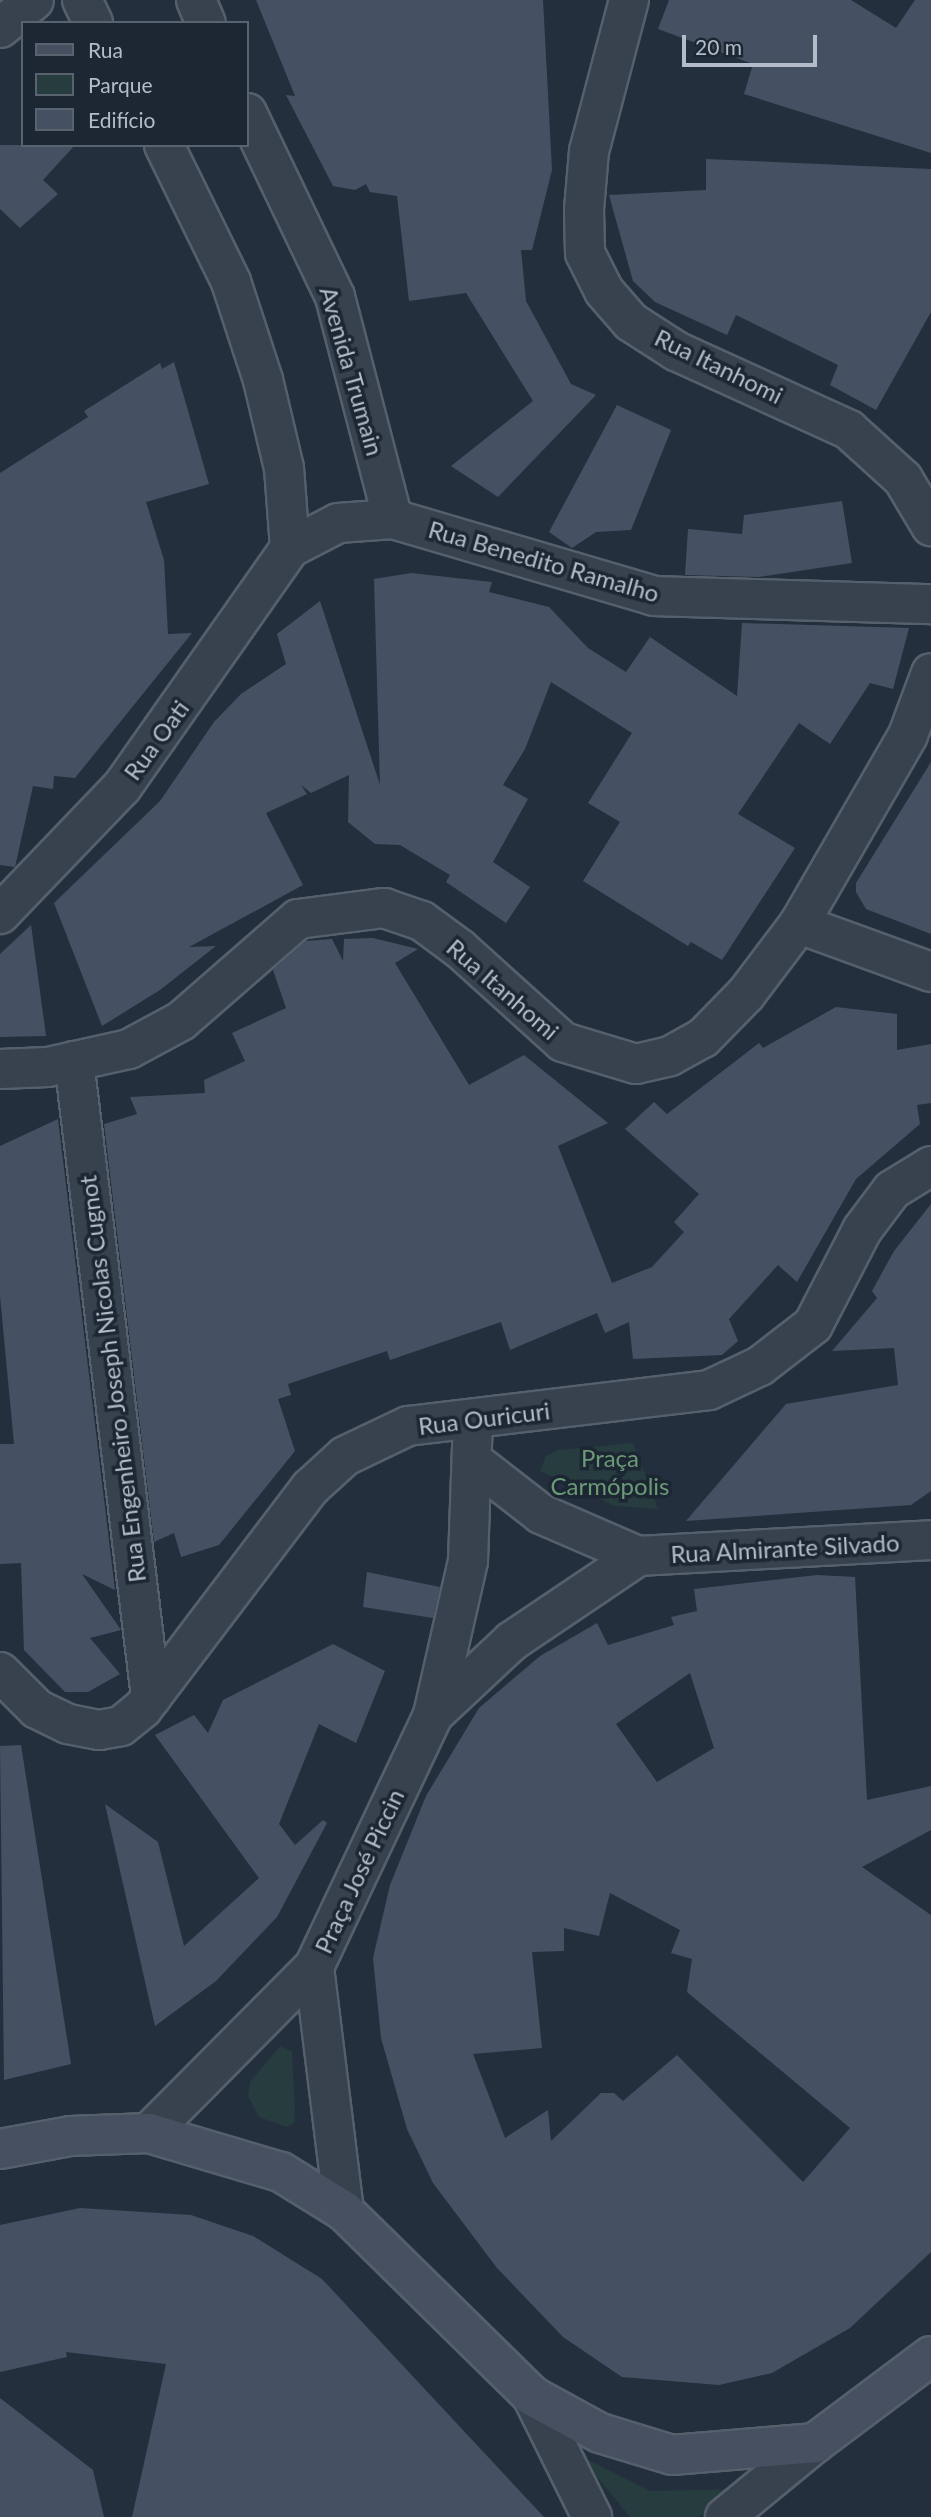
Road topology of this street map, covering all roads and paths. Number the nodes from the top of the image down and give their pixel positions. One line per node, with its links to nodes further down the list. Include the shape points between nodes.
1 (34, 0): 7 (street)
2 (82, 0): 5 (street)
3 (196, 0): 6 (street)
4 (629, 0): 11 (street, Rua Itanhomi, via 589,151 586,186 585,253 604,292 631,321 677,351 849,430 903,479)
5 (92, 21)
6 (205, 21)
7 (0, 28)
8 (248, 115): 10 (street, Avenida Trumain, via 335,297)
9 (165, 147): 12 (street, via 231,282 263,380 284,468)
10 (393, 519): 12 (street, Rua Benedito Ramalho, via 338,523); 13 (street, Rua Benedito Ramalho, via 654,596)
11 (931, 526)
12 (290, 548): 15 (street, Rua Oati, via 122,787)
13 (931, 604)
14 (931, 673): 16 (street, Rua Itanhomi, via 908,735)
15 (0, 915)
16 (799, 924): 17 (street); 18 (street, Rua Itanhomi, via 746,994 703,1038 670,1056 636,1064 563,1042 460,949 422,921 384,908 298,919 181,1021 129,1049)
17 (931, 971)
18 (74, 1061): 19 (street, Rua Itanhomi); 26 (street, Rua Engenheiro Joseph Nicolas Cugnot)
19 (0, 1069)
20 (931, 1166): 21 (street, Rua Ouricuri, via 892,1190 862,1230 813,1325 760,1366 709,1390)
21 (473, 1420): 22 (street); 26 (street, Rua Ouricuri, via 408,1426 345,1456 310,1488)
22 (473, 1461): 24 (street, Rua Almirante Silvado, via 541,1514); 27 (street, via 468,1561)
23 (931, 1540): 24 (street, Rua Almirante Silvado)
24 (638, 1556): 27 (street, Rua Almirante Silvado, via 512,1641)
25 (0, 1672): 26 (street, Rua Ouricuri, via 37,1709 99,1730 121,1726)
26 (150, 1697)
27 (433, 1715): 28 (street, Praça José Piccin)
28 (314, 1967): 29 (street, Praça José Piccin); 31 (street)
29 (149, 2133): 30 (main road, via 70,2136); 31 (main road, via 281,2172)
30 (0, 2149)
31 (344, 2211): 33 (main road)
32 (931, 2356): 34 (main road)
33 (532, 2396): 34 (main road, via 600,2433 672,2455); 35 (street)
34 (815, 2443): 36 (street)
35 (592, 2517)
36 (725, 2517)

